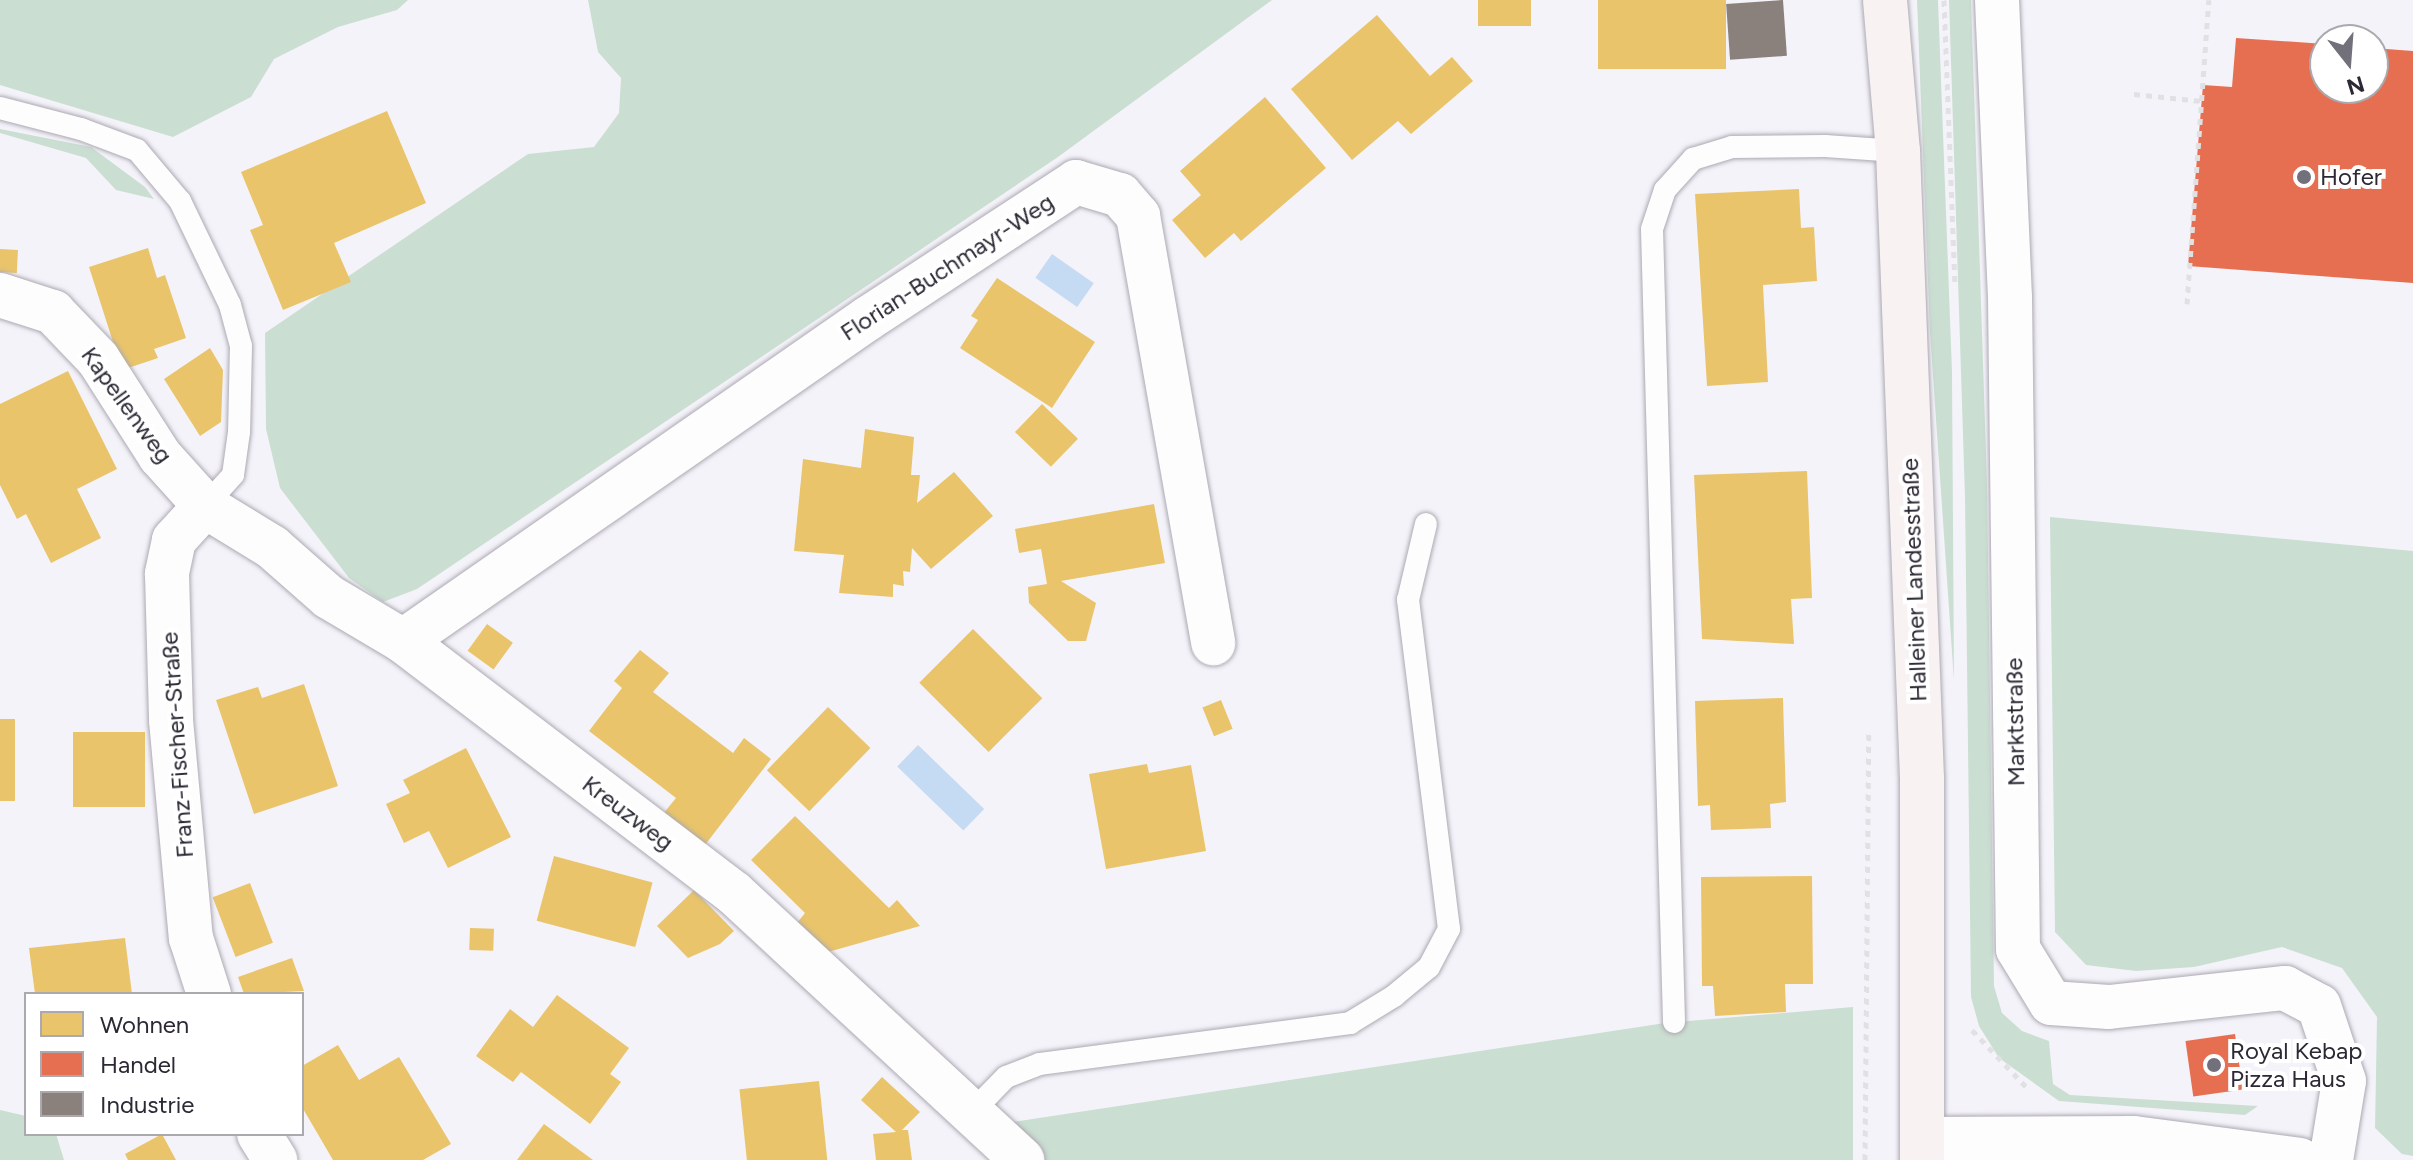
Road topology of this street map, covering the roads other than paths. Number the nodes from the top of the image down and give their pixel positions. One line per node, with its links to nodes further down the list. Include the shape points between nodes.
1 (1885, 0): 4 (main road, Halleiner Landesstraße)
2 (1997, 0): 18 (street, Marktstraße, via 2010,297 2018,949 2051,1003 2109,1007 2285,988 2319,1006 2344,1081)
3 (0, 108): 6 (lane, via 137,150 180,201 230,305 241,346 233,475)
4 (1898, 151): 11 (lane, via 1732,147 1693,159 1665,190 1652,229); 14 (main road, Halleiner Landesstraße, via 1922,779)
5 (0, 295): 6 (street, Kapellenweg, via 53,312 98,359 160,456)
6 (205, 506): 8 (street, Kreuzweg, via 272,547 329,597); 10 (street, Franz-Fischer-Straße, via 174,540 167,574 171,720 191,938)
7 (1426, 524): 12 (lane, via 1408,600 1449,929 1429,967 1350,1023 1040,1064 1006,1077)
8 (403, 641): 9 (street, Florian-Buchmayr-Weg, via 867,319 1076,182 1120,195 1138,216); 12 (street, Kreuzweg, via 734,893)
9 (1213, 643)
10 (208, 992)
11 (1674, 1022)
12 (971, 1113): 16 (street, Kreuzweg)
13 (260, 1136): 15 (street)
14 (1923, 1149): 17 (street, via 2134,1138)
15 (275, 1160)
16 (1022, 1160)
17 (2300, 1160)
18 (2331, 1160)

